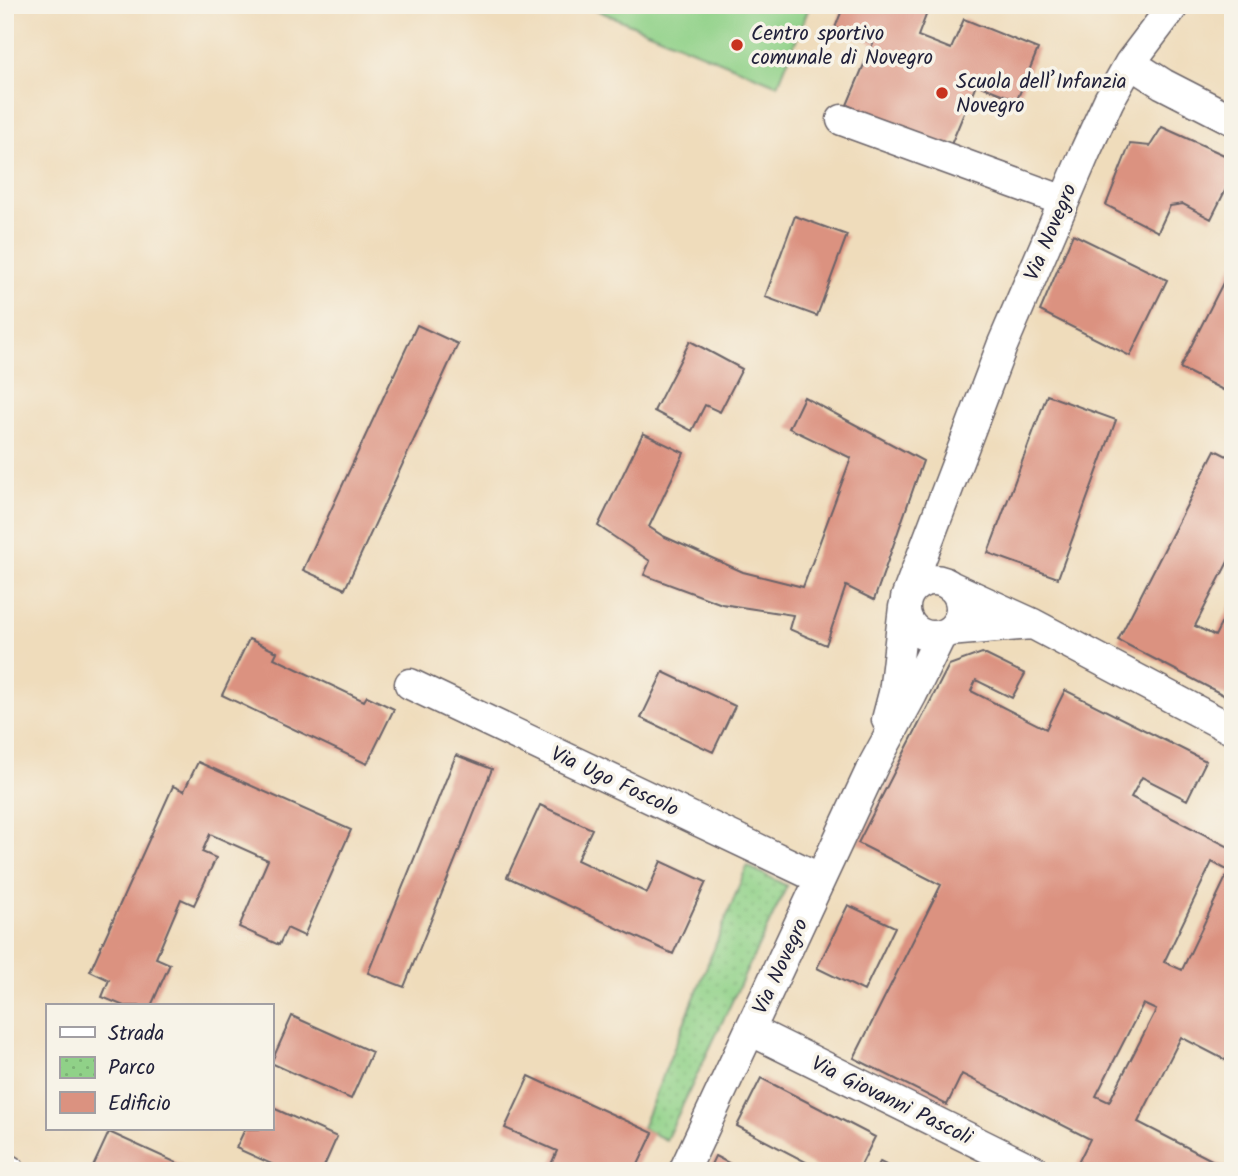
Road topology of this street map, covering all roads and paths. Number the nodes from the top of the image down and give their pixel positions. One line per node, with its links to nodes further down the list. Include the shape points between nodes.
1 (1174, 5): 2 (street, Via Novegro)
2 (1130, 63): 4 (street); 5 (street, Via Novegro)
3 (842, 120): 5 (street)
4 (1233, 120)
5 (1064, 201): 6 (street, Via Novegro)
6 (954, 474): 7 (street, Via Novegro, via 939,545); 8 (street, Via Novegro)
7 (946, 583): 8 (street, via 922,582 912,588); 9 (street); 10 (street, via 959,596 961,610 958,621)
8 (905, 603): 10 (street, via 907,621 917,632 928,636); 13 (street, Via Novegro, via 894,693)
9 (1033, 624): 10 (street); 12 (street)
10 (945, 633): 13 (street, Via Novegro)
11 (410, 684): 14 (street, Via Ugo Foscolo)
12 (1233, 730)
13 (875, 760): 14 (street, Via Novegro)
14 (819, 878): 15 (street, Via Novegro)
15 (750, 1030): 18 (street, Via Novegro); 19 (street, Via Giovanni Pascoli)
16 (5, 1168): 17 (street)
17 (10, 1171)
18 (684, 1171)
19 (1035, 1171)

